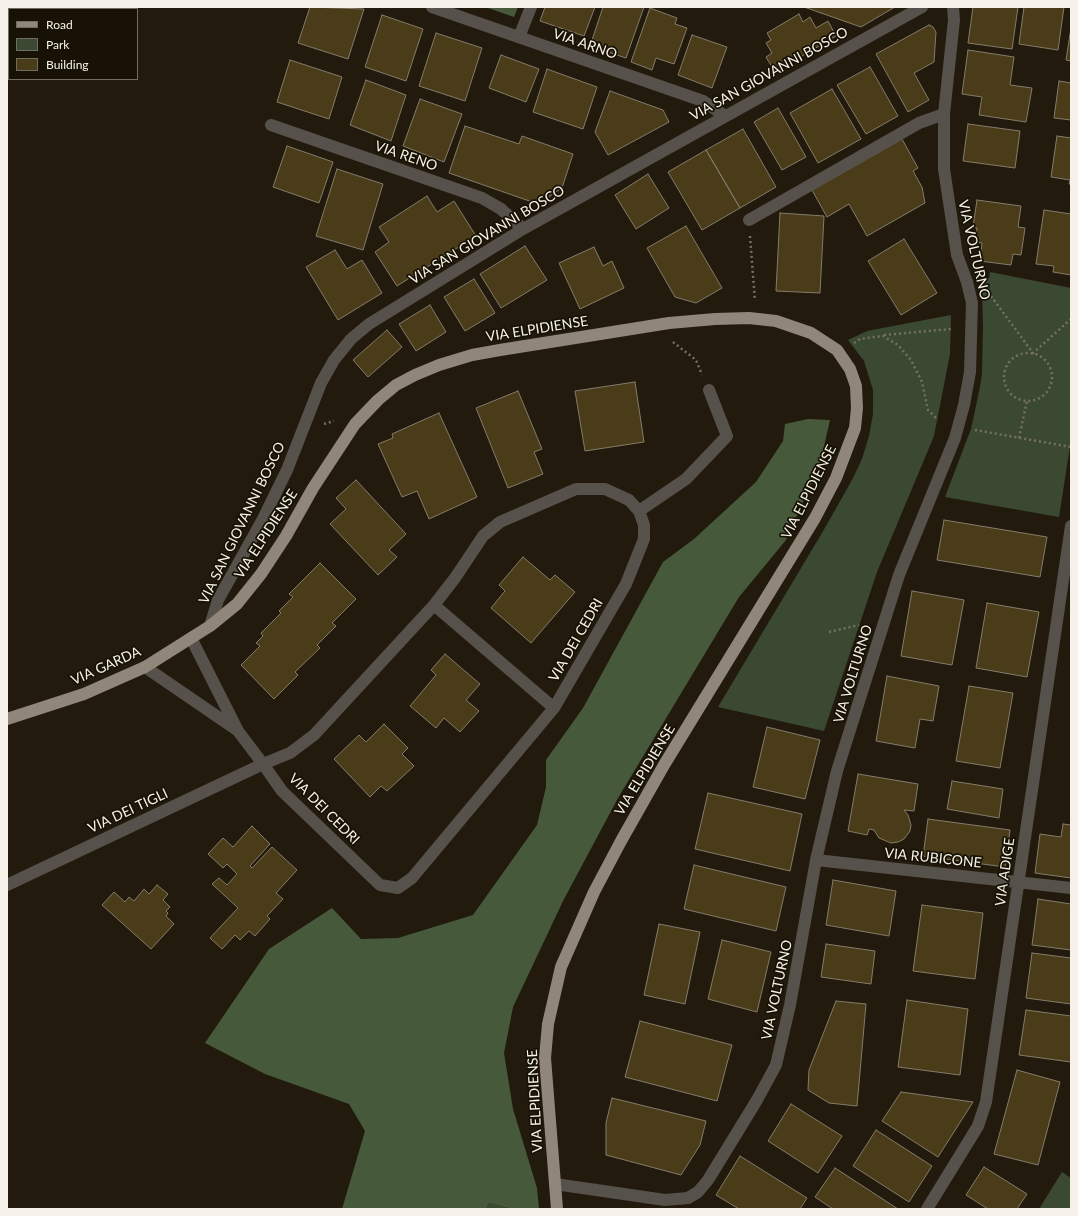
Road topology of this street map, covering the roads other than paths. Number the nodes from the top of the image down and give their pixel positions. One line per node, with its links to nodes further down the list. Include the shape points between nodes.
1 (432, 7): 5 (street, VIA ARNO)
2 (530, 7): 5 (street)
3 (922, 7): 7 (street, VIA SAN GIOVANNI BOSCO)
4 (953, 7): 6 (street, VIA VOLTURNO, via 954,20)
5 (519, 37): 7 (street, VIA ARNO, via 703,101)
6 (944, 114): 9 (street, via 918,123); 22 (street, VIA VOLTURNO, via 944,169 948,202 957,255 968,282 972,303 970,372 955,438 899,575 837,772)
7 (725, 116): 10 (street, VIA SAN GIOVANNI BOSCO)
8 (271, 125): 10 (street, VIA RENO, via 482,198 501,209)
9 (749, 220)
10 (523, 229): 15 (street, VIA SAN GIOVANNI BOSCO, via 369,324 351,339 334,360 321,382 287,470 218,600)
11 (709, 390): 12 (street, via 727,436 686,479)
12 (639, 511): 14 (street, VIA DEI CEDRI, via 629,500 605,489 576,489 500,522 483,536); 18 (street, VIA DEI CEDRI, via 644,525 644,539 626,584)
13 (1071, 526): 23 (street, VIA ADIGE)
14 (434, 605): 18 (street); 21 (street, VIA DEI CEDRI, via 314,735 290,753)
15 (210, 626): 16 (main road, VIA GARDA); 26 (main road, VIA ELPIDIENSE, via 237,604 261,574 342,440 355,424 396,385 415,375 465,357 500,350 669,323 715,319 749,318 796,326 827,342 845,359 856,386 857,408 855,428 836,478 815,518 620,841 561,967 548,1024 545,1058)
16 (191, 638): 17 (main road, VIA GARDA); 20 (street)
17 (145, 667): 19 (main road, VIA GARDA, via 84,694); 20 (street)
18 (554, 708): 21 (street, VIA DEI CEDRI, via 412,878 398,888 380,885 282,791)
19 (7, 719)
20 (238, 731): 21 (street)
21 (263, 764): 24 (street, VIA DEI TIGLI)
22 (816, 860): 23 (street, VIA RUBICONE); 26 (street, VIA VOLTURNO, via 790,1005 776,1065 757,1100 698,1192 688,1198 665,1200)
23 (1019, 882): 25 (street, VIA RUBICONE); 28 (street, VIA ADIGE, via 986,1102 978,1126)
24 (7, 885)
25 (1071, 888)
26 (555, 1184): 27 (main road, VIA ELPIDIENSE)
27 (557, 1209)
28 (927, 1209)

